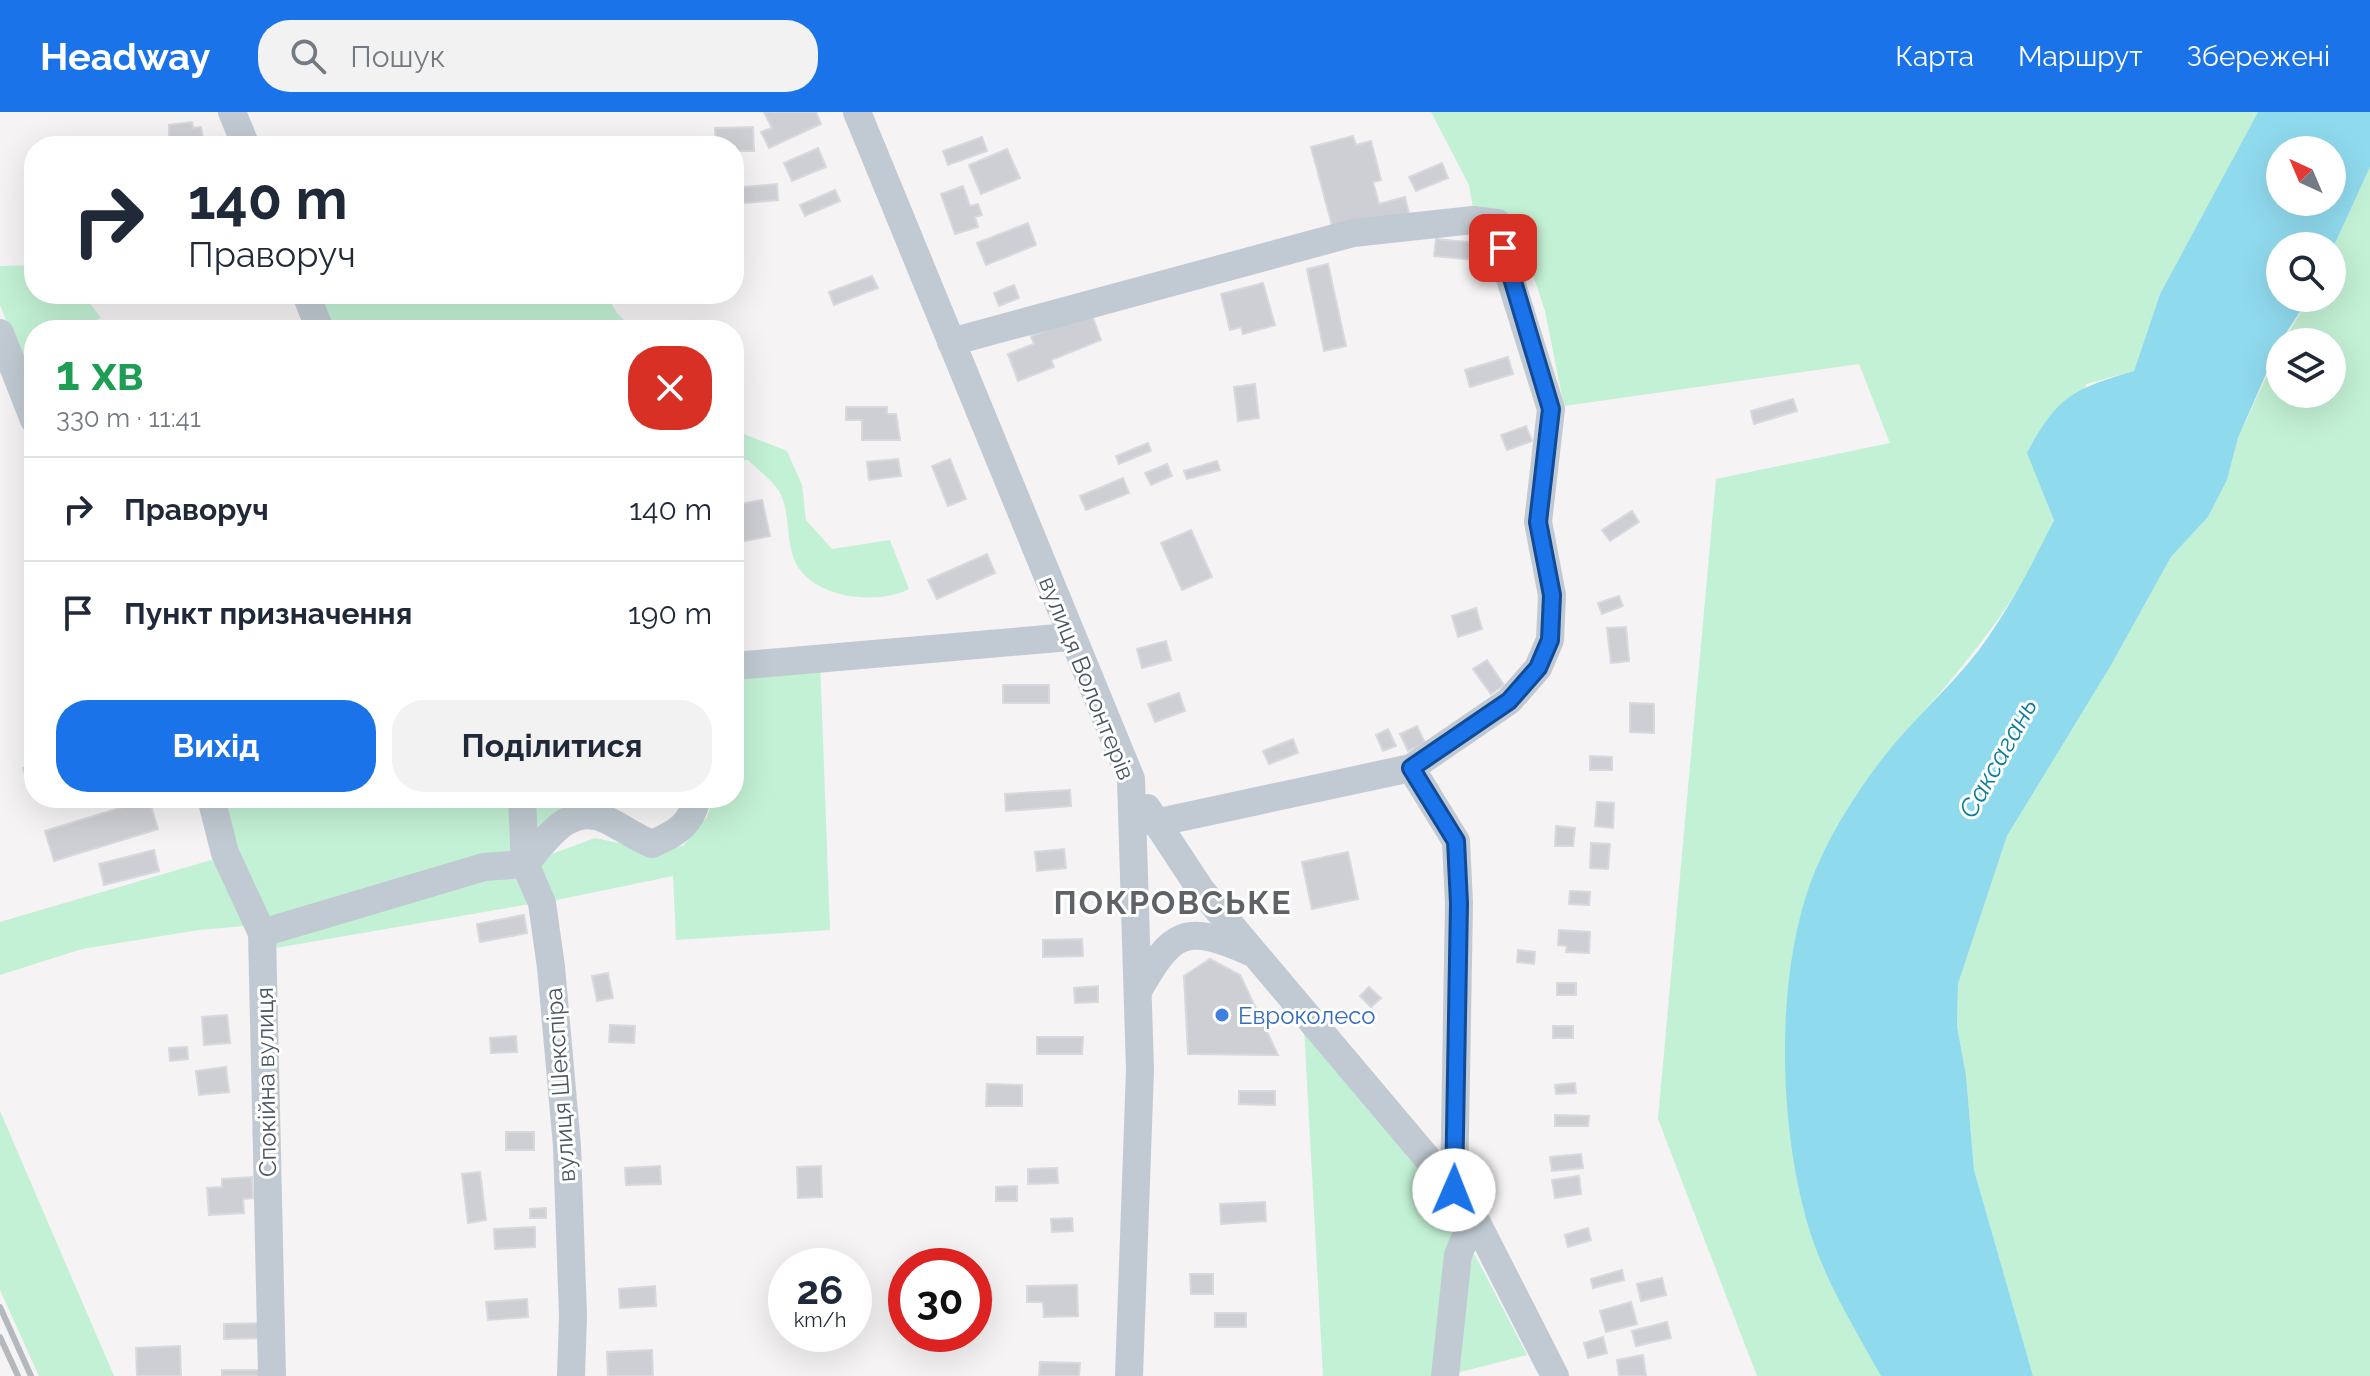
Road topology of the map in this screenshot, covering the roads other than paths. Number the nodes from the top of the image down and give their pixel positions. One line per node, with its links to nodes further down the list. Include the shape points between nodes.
1 (232, 112): 3 (street)
2 (857, 112): 5 (street, вулиця Волонтерів)
3 (242, 136)
4 (0, 333): 6 (street)
5 (951, 342): 7 (street, вулиця Волонтерів); 9 (street, via 1353,233 1473,220 1498,223 1551,409 1538,522 1552,595 1550,640 1538,668 1509,701)
6 (24, 394)
7 (1070, 637): 8 (street); 10 (street, вулиця Волонтерів)
8 (744, 665)
9 (1411, 768): 14 (street); 19 (street, via 1456,841)
10 (1131, 779): 14 (street); 18 (street, вулиця Волонтерів)
11 (214, 808): 16 (street, Спокійна вулиця, via 225,853)
12 (522, 808): 15 (street, вулиця Шекспіра)
13 (694, 808): 15 (street, via 680,831 652,844 605,818 579,814 559,825)
14 (1155, 823): 17 (street, via 1201,890)
15 (525, 864): 16 (street, via 484,867); 22 (street, вулиця Шекспіра, via 542,903 551,967 567,1146)
16 (262, 933): 21 (street, Спокійна вулиця)
17 (1259, 956): 18 (street, via 1215,936 1184,937 1161,952); 19 (street)
18 (1138, 992): 23 (street, вулиця Волонтерів, via 1139,1126)
19 (1454, 1190): 20 (street)
20 (1474, 1217): 24 (street, via 1458,1255); 25 (street)
21 (272, 1376)
22 (571, 1376)
23 (1129, 1376)
24 (1445, 1376)
25 (1555, 1376)

